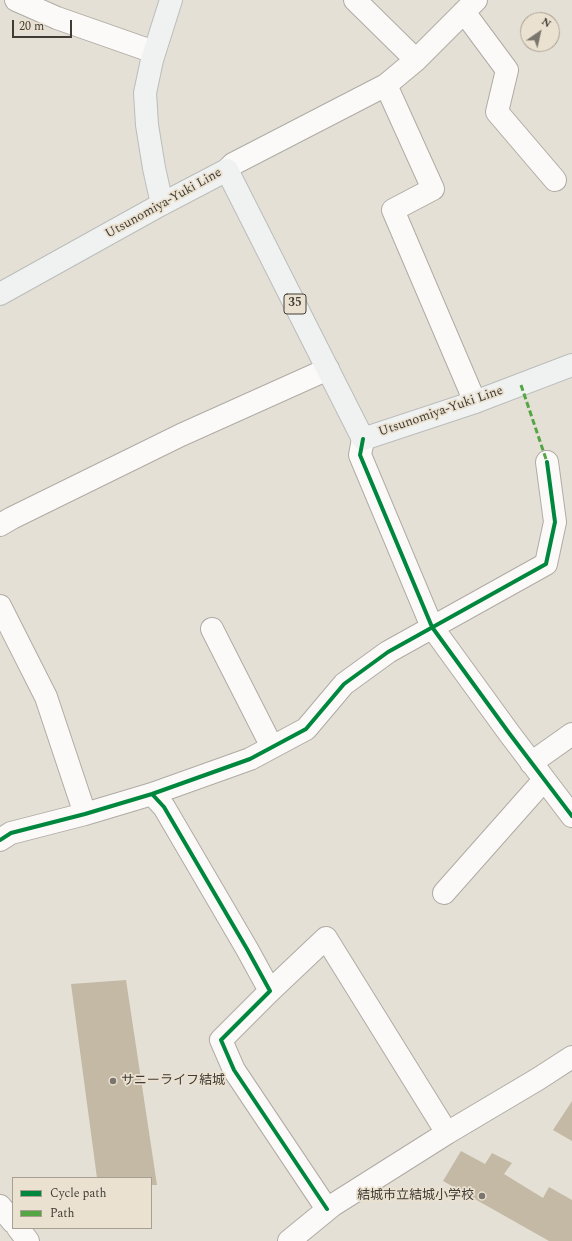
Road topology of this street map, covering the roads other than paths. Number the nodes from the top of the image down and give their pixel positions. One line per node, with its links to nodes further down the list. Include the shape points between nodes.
1 (16, 0): 5 (street, via 57,18)
2 (170, 0): 5 (main road)
3 (355, 0): 6 (street)
4 (470, 6): 6 (street); 9 (street, via 507,70 497,112)
5 (154, 52): 10 (main road, via 146,93 147,125)
6 (416, 60): 7 (street)
7 (386, 85): 8 (street, via 233,164); 14 (street, via 433,189 393,210)
8 (227, 170): 10 (main road, Utsunomiya-Yuki Line); 13 (main road, Utsunomiya-Yuki Line / 35)
9 (555, 180)
10 (162, 204): 11 (main road, Utsunomiya-Yuki Line)
11 (0, 294)
12 (572, 365): 14 (main road, Utsunomiya-Yuki Line)
13 (328, 369): 15 (main road, Utsunomiya-Yuki Line / 35); 17 (street, via 181,435)
14 (475, 402): 15 (main road, Utsunomiya-Yuki Line)
15 (363, 439): 19 (street, via 360,455)
16 (547, 462): 19 (street, via 555,522 546,564)
17 (0, 525)
18 (0, 606): 26 (street, via 46,697)
19 (432, 627): 22 (street, via 388,652 344,684 306,729); 23 (street)
20 (212, 629): 22 (street)
21 (572, 734): 23 (street)
22 (272, 747): 24 (street, via 250,759)
23 (538, 771): 25 (street); 28 (street)
24 (152, 794): 26 (street); 29 (street, via 164,807)
25 (570, 810)
26 (85, 814): 27 (street, via 11,833)
27 (0, 840)
28 (444, 893)
29 (270, 991): 31 (street, via 326,938); 33 (street, via 221,1040 234,1070)
30 (572, 1057): 31 (street)
31 (447, 1133): 33 (street)
32 (0, 1206): 34 (street)
33 (327, 1209): 37 (street)
34 (12, 1221)
35 (19, 1229): 36 (street)
36 (28, 1241)
37 (289, 1241)

